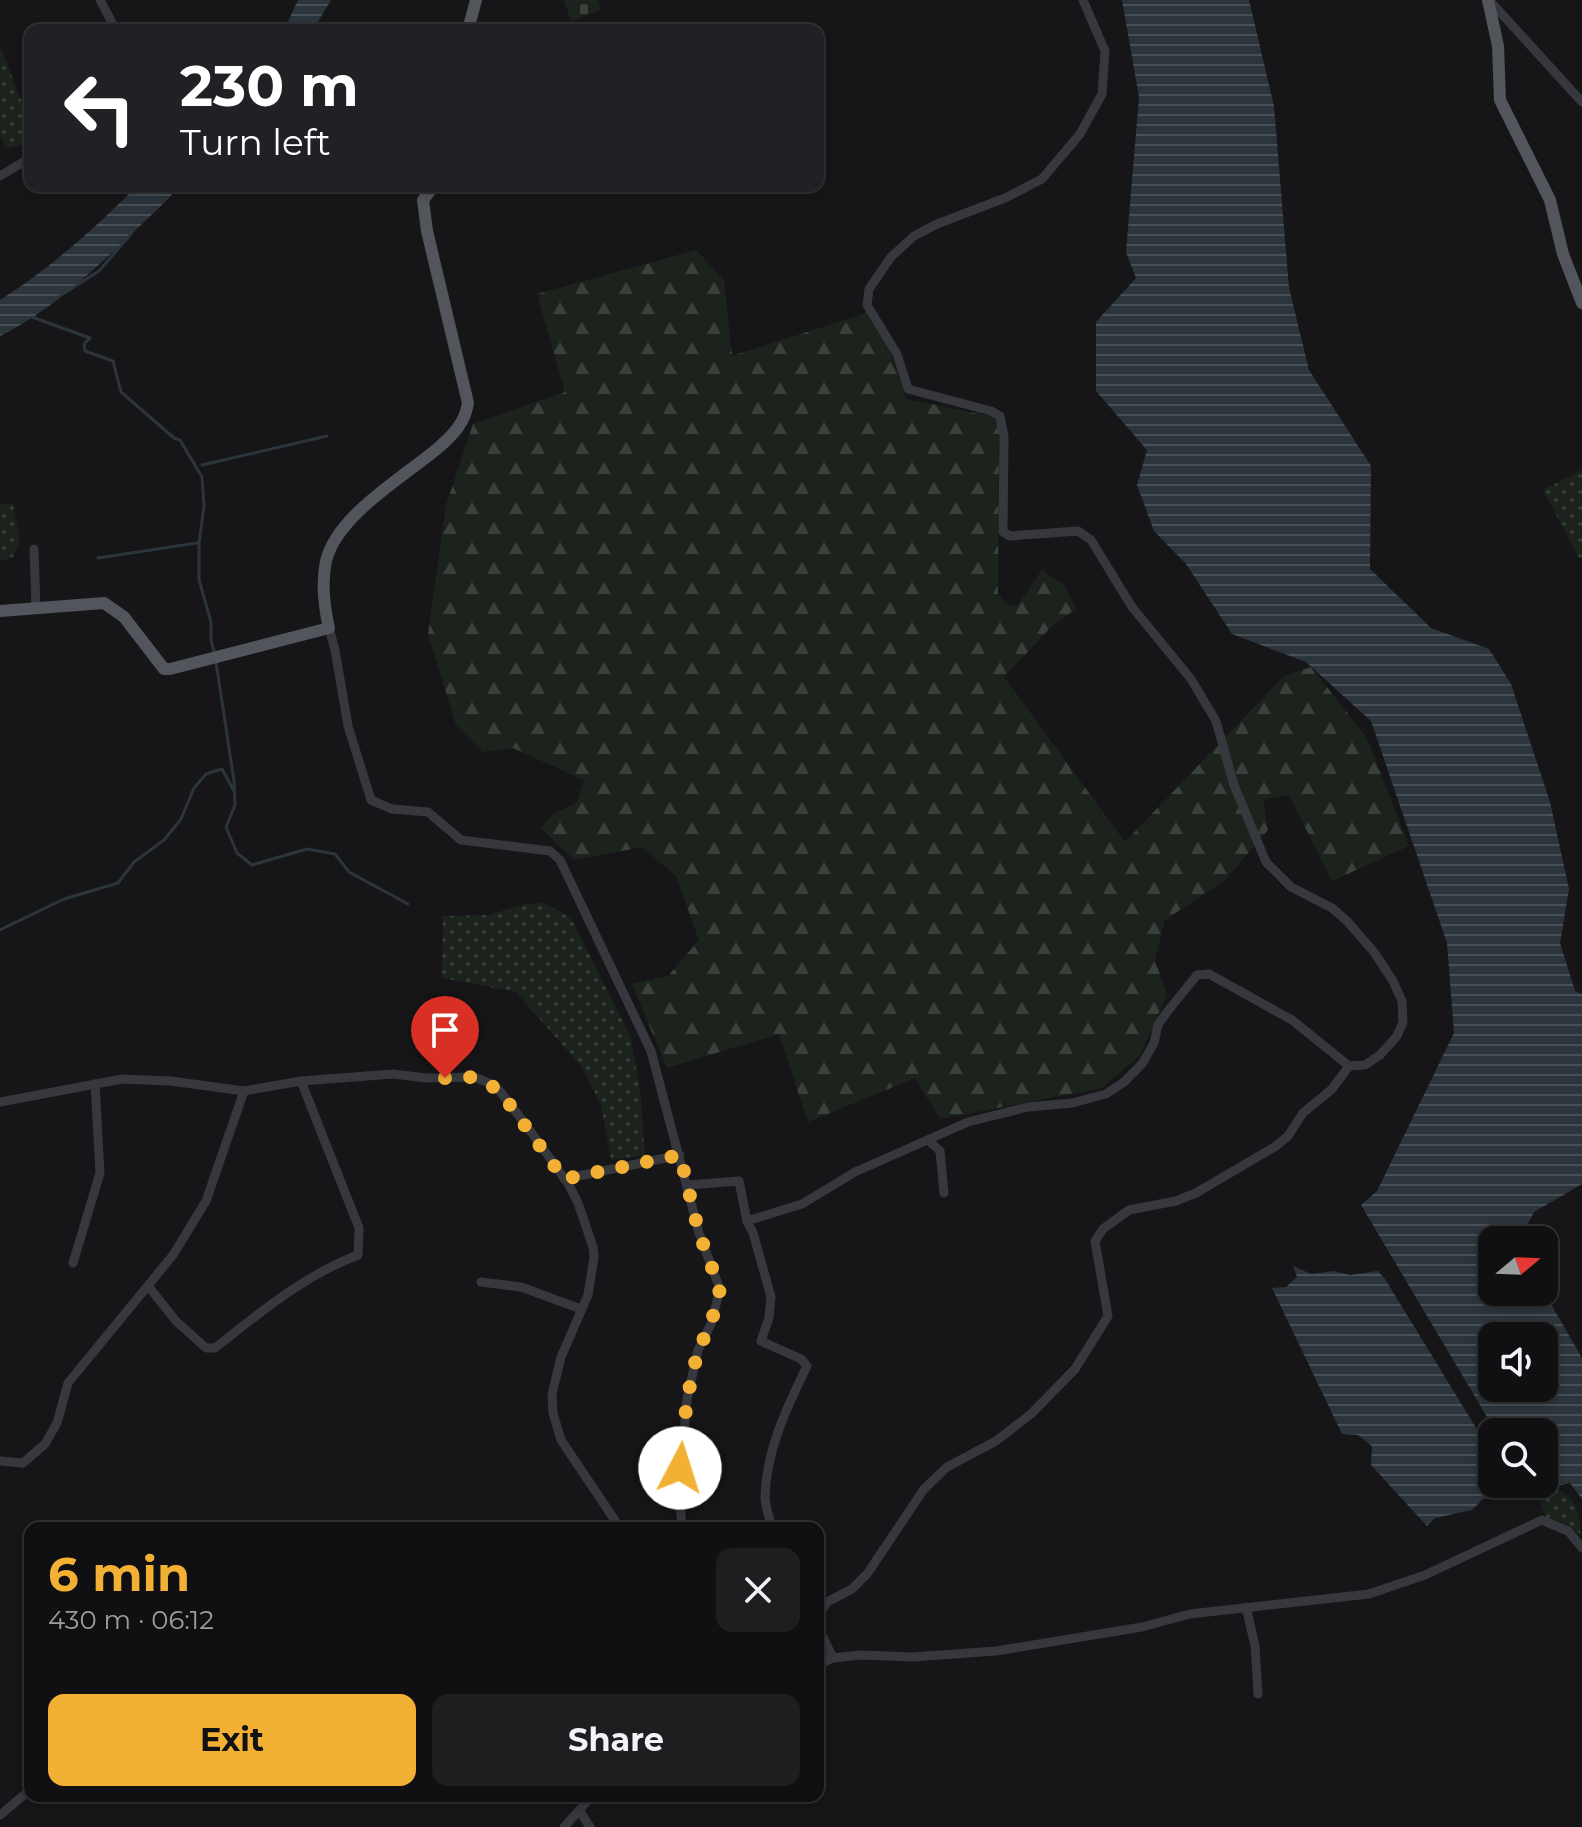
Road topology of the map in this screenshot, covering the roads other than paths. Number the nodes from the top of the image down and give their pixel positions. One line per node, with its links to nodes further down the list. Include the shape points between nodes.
1 (100, 0): 5 (street)
2 (476, 0): 6 (main road)
3 (1083, 0): 16 (street, via 1105,51 1102,94 1080,134 1042,179 914,236 869,289 867,305 897,354 908,389 1000,416 1003,532 1010,536 1078,531 1091,540 1132,607 1191,679 1216,721 1234,785 1266,862 1291,887 1347,921 1393,981 1402,1001 1397,1036 1365,1065)
4 (1488, 0): 7 (street); 11 (main road, via 1498,46 1500,100 1550,200)
5 (113, 24)
6 (470, 24)
7 (1582, 102)
8 (24, 162): 9 (street)
9 (0, 176)
10 (429, 192): 15 (main road, via 423,200 427,231 468,403 466,419 358,512 334,541 322,597)
11 (1582, 303)
12 (34, 549): 13 (street)
13 (36, 607): 14 (main road); 15 (main road, via 104,603 124,617 164,669)
14 (0, 611)
15 (329, 628): 22 (street, via 348,726 371,800 392,809 428,812 461,840 550,851 560,860 651,1051)
16 (1349, 1066): 21 (street, via 1292,1020 1209,974 1197,975 1158,1025 1142,1064 1106,1094 984,1117); 36 (street, via 1276,1146 1208,1187 1176,1201 1129,1210 1103,1229 1095,1241 1108,1316 1075,1369 996,1441 947,1467 924,1489 867,1574)
17 (301, 1081): 19 (street); 23 (street, via 393,1074 483,1079 499,1090); 29 (street, via 359,1228 358,1255 285,1293 215,1348 206,1348 176,1321)
18 (95, 1084): 19 (street, via 171,1081); 20 (street); 27 (street, via 100,1173)
19 (244, 1091): 29 (street, via 206,1201)
20 (0, 1102)
21 (928, 1140): 25 (street, via 940,1151); 26 (street, via 855,1172 802,1204)
22 (680, 1155): 23 (street); 24 (street)
23 (564, 1179): 30 (street, via 593,1247 588,1295)
24 (688, 1185): 26 (street, via 739,1181); 33 (street, via 720,1289 687,1399)
25 (944, 1193)
26 (747, 1221): 34 (street, via 771,1297 761,1341 807,1366 771,1453 765,1500)
27 (73, 1263)
28 (481, 1282): 30 (street, via 521,1287)
29 (148, 1286): 31 (street, via 68,1383 45,1444 23,1463)
30 (581, 1309): 32 (street, via 552,1394 555,1423)
31 (0, 1461)
32 (616, 1522)
33 (682, 1522)
34 (770, 1522)
35 (1582, 1548): 37 (street, via 1568,1531 1542,1520 1425,1575 1369,1594)
36 (824, 1607)
37 (1246, 1607): 39 (street, via 996,1651); 41 (street)
38 (824, 1639): 39 (street)
39 (833, 1658): 40 (street)
40 (824, 1662)
41 (1258, 1694)
42 (24, 1795): 45 (street)
43 (586, 1802): 44 (street)
44 (579, 1810): 46 (street); 47 (street)
45 (0, 1815)
46 (564, 1827)
47 (590, 1827)

